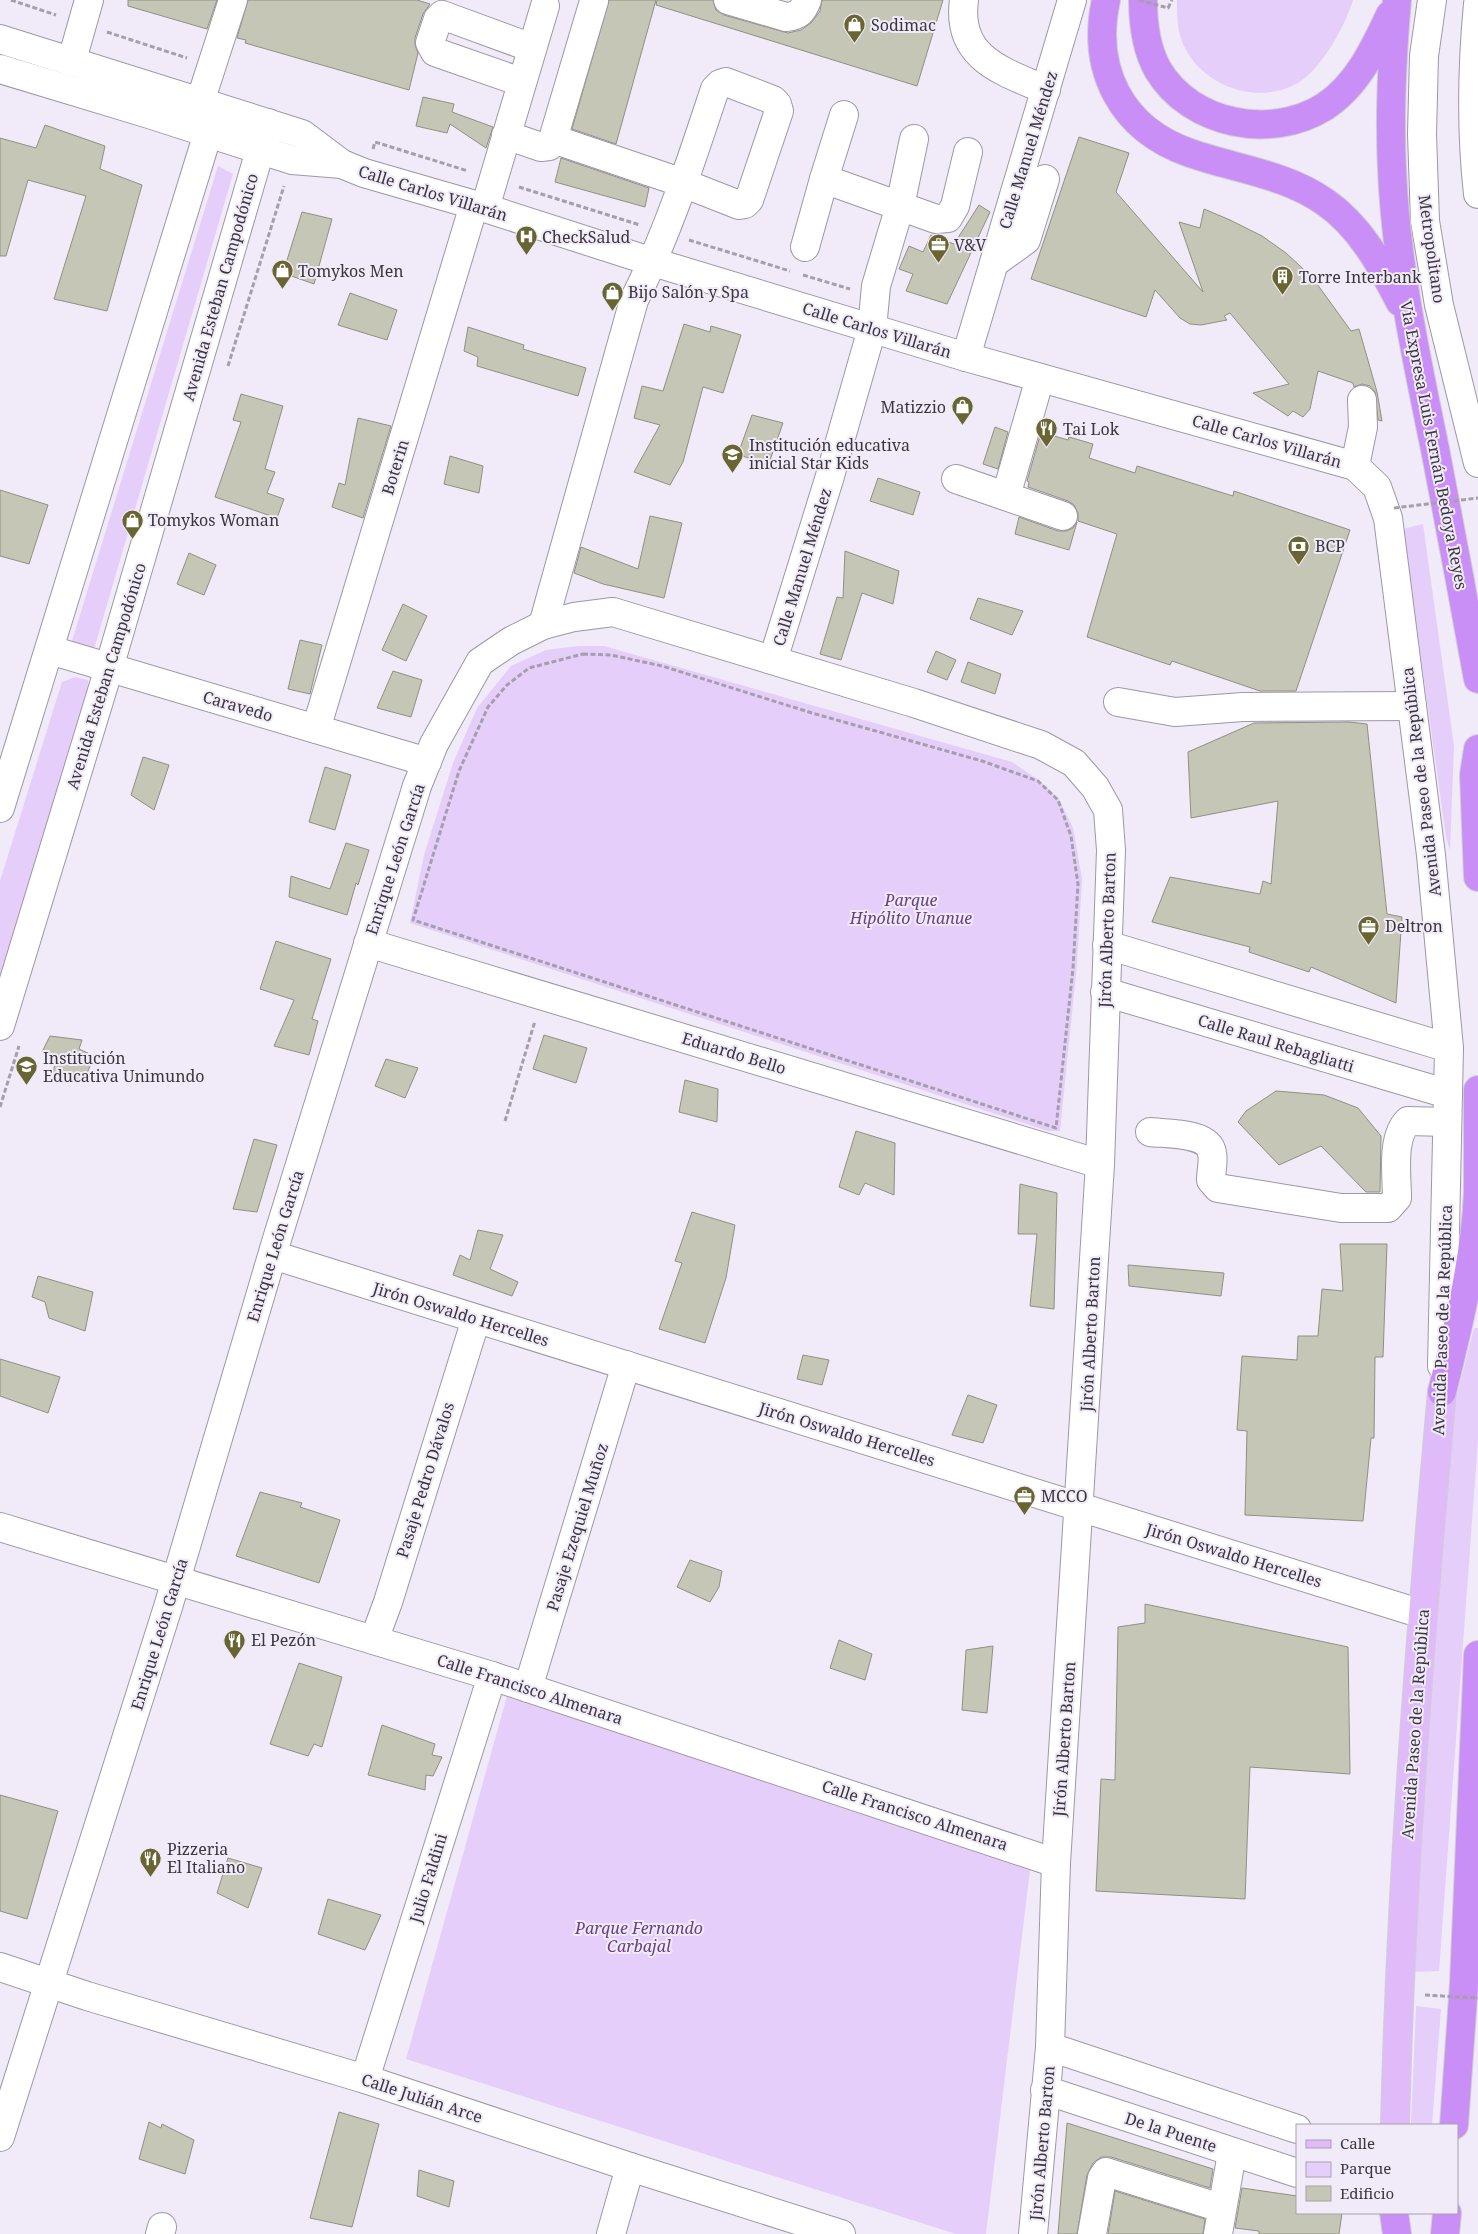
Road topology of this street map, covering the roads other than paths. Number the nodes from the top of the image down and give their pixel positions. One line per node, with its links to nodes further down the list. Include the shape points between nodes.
1 (233, 0): 20 (street)
2 (728, 0): 3 (street, via 786,17 803,10)
3 (807, 0)
4 (964, 0): 19 (street, via 963,27 972,45 990,65)
5 (1072, 0): 19 (street, Calle Manuel Méndez)
6 (1106, 0): 38 (highway, via 1102,34 1105,65 1110,82 1140,125 1190,153 1291,183 1324,201 1338,212 1374,255)
7 (1143, 0): 8 (highway, via 1146,38 1155,63 1168,83 1191,105 1208,114 1244,124 1262,124 1305,117 1340,94 1357,76 1372,52)
8 (1397, 0): 38 (highway, Vía Expresa Luis Fernán Bedoya Reyes, via 1390,76 1392,171)
9 (1432, 0): 43 (street, Metropolitano, via 1424,56 1425,221 1439,305)
10 (594, 1): 25 (street)
11 (1478, 4): 32 (street, via 1474,48 1474,161)
12 (545, 6): 15 (street, Boterin)
13 (86, 12): 16 (street)
14 (0, 39): 16 (street, Calle Carlos Villarán)
15 (532, 48): 18 (street, Boterin); 18 (street, via 442,15 438,18 430,43 435,52)
16 (72, 60): 20 (street, Calle Carlos Villarán)
17 (0, 69): 23 (street, Calle Carlos Villarán)
18 (520, 82): 24 (street, Boterin)
19 (1046, 90): 37 (street, Calle Manuel Méndez)
20 (200, 102): 22 (street, Calle Carlos Villarán); 23 (street)
21 (844, 115): 30 (street)
22 (268, 123): 27 (street, Avenida Esteban Campodónico); 29 (street, Calle Carlos Villarán, via 302,134)
23 (208, 133): 27 (street, Calle Carlos Villarán); 50 (street)
24 (506, 135): 25 (street, via 541,148 549,146); 33 (street, Boterin, via 494,179)
25 (554, 139): 36 (street, via 683,183)
26 (914, 139): 34 (street, Calle Manuel Méndez)
27 (260, 150): 29 (street, Calle Carlos Villarán, via 292,160); 52 (street, Avenida Esteban Campodónico)
28 (968, 152): 34 (street, via 956,206 948,218 936,219)
29 (354, 168): 33 (street, Calle Carlos Villarán)
30 (824, 179): 34 (street); 35 (street)
31 (1046, 179): 37 (street, via 1026,240)
32 (1478, 194)
33 (480, 206): 36 (street, Calle Carlos Villarán); 56 (street, Boterin)
34 (900, 206): 39 (street, Calle Manuel Méndez, via 876,286)
35 (805, 247)
36 (653, 262): 39 (street, Calle Carlos Villarán); 49 (street, via 634,300)
37 (994, 263): 40 (street, Calle Manuel Méndez)
38 (1409, 320): 53 (highway, Vía Expresa Luis Fernán Bedoya Reyes)
39 (872, 329): 40 (street, Calle Carlos Villarán); 51 (street, Calle Manuel Méndez)
40 (966, 357): 41 (street, Calle Carlos Villarán)
41 (1040, 378): 44 (street, Calle Carlos Villarán); 46 (street)
42 (1362, 400): 44 (street, via 1363,427)
43 (1478, 463)
44 (1354, 466): 47 (street, Calle Carlos Villarán, via 1377,487)
45 (956, 479): 46 (street)
46 (1006, 496): 48 (street)
47 (1391, 513): 55 (street, Avenida Paseo de la República)
48 (1063, 516)
49 (543, 625): 51 (street, Enrique León García, via 613,612); 58 (street, Enrique León García, via 480,662)
50 (50, 650): 52 (street, Caravedo); 59 (street)
51 (773, 660): 62 (street, Jirón Alberto Barton, via 992,728 1041,745 1074,764 1095,787 1108,810 1111,850)
52 (109, 668): 56 (street, Caravedo); 64 (street, Avenida Esteban Campodónico)
53 (1478, 679)
54 (1118, 702): 55 (street, via 1176,712 1243,707)
55 (1412, 706): 65 (street, Avenida Paseo de la República, via 1431,856)
56 (316, 729): 58 (street, Caravedo)
57 (1478, 749): 60 (highway, via 1474,775)
58 (427, 762): 61 (street, Enrique León García)
59 (0, 808)
60 (1478, 877)
61 (368, 943): 70 (street, Eduardo Bello); 71 (street, Enrique León García)
62 (1107, 945): 63 (street, Jirón Alberto Barton); 65 (street)
63 (1105, 992): 67 (street, Calle Raul Rebagliatti); 70 (street, Jirón Alberto Barton)
64 (0, 1026)
65 (1449, 1048): 67 (street, Avenida Paseo de la República)
66 (1478, 1090): 74 (highway, via 1478,1194 1456,1335)
67 (1448, 1094): 68 (street, Avenida Paseo de la República)
68 (1447, 1122): 69 (street, via 1408,1121 1402,1127 1398,1148 1397,1198 1388,1208 1374,1209 1341,1208 1218,1188 1211,1180 1211,1146 1201,1138); 74 (street, Avenida Paseo de la República)
69 (1150, 1132)
70 (1100, 1164): 75 (street, Jirón Alberto Barton)
71 (273, 1255): 72 (street, Jirón Oswaldo Hercelles); 77 (street, Enrique León García)
72 (476, 1319): 73 (street, Jirón Oswaldo Hercelles); 79 (street, Pasaje Pedro Dávalos)
73 (626, 1365): 75 (street, Jirón Oswaldo Hercelles); 82 (street, Pasaje Ezequiel Muñoz)
74 (1442, 1392): 78 (main road, Avenida Paseo de la República)
75 (1079, 1507): 78 (street, Jirón Oswaldo Hercelles); 83 (street, Jirón Alberto Barton)
76 (0, 1527): 77 (street, Calle Francisco Almenara)
77 (175, 1580): 79 (street, Calle Francisco Almenara); 85 (street, Enrique León García)
78 (1422, 1614): 89 (main road, Avenida Paseo de la República, via 1398,1997)
79 (374, 1640): 81 (street, Calle Francisco Almenara)
80 (1478, 1655): 90 (highway, via 1464,1984)
81 (492, 1676): 82 (street, Calle Francisco Almenara); 87 (street, Julio Faldini)
82 (528, 1688): 83 (street, Calle Francisco Almenara)
83 (1056, 1863): 86 (street, Jirón Alberto Barton)
84 (0, 1968): 85 (street, Calle Julián Arce)
85 (48, 1982): 87 (street, Calle Julián Arce); 92 (street, Enrique León García)
86 (1050, 2047): 88 (street, Jirón Alberto Barton); 91 (street)
87 (365, 2079): 94 (street, Calle Julián Arce)
88 (1045, 2090): 93 (street, De la Puente); 102 (street, Jirón Alberto Barton)
89 (1395, 2124)
90 (1454, 2124)
91 (1296, 2129)
92 (0, 2137)
93 (1232, 2153): 95 (street, De la Puente); 99 (street)
94 (630, 2167): 100 (street); 101 (street, Calle Julián Arce)
95 (1296, 2173)
96 (1393, 2214): 104 (main road)
97 (1393, 2214): 105 (highway)
98 (1447, 2214): 106 (highway)
99 (1219, 2221): 103 (street, via 1106,2172 1102,2178)
100 (611, 2234)
101 (841, 2234)
102 (1033, 2234)
103 (1092, 2234)
104 (1390, 2234)
105 (1397, 2234)
106 (1445, 2234)

